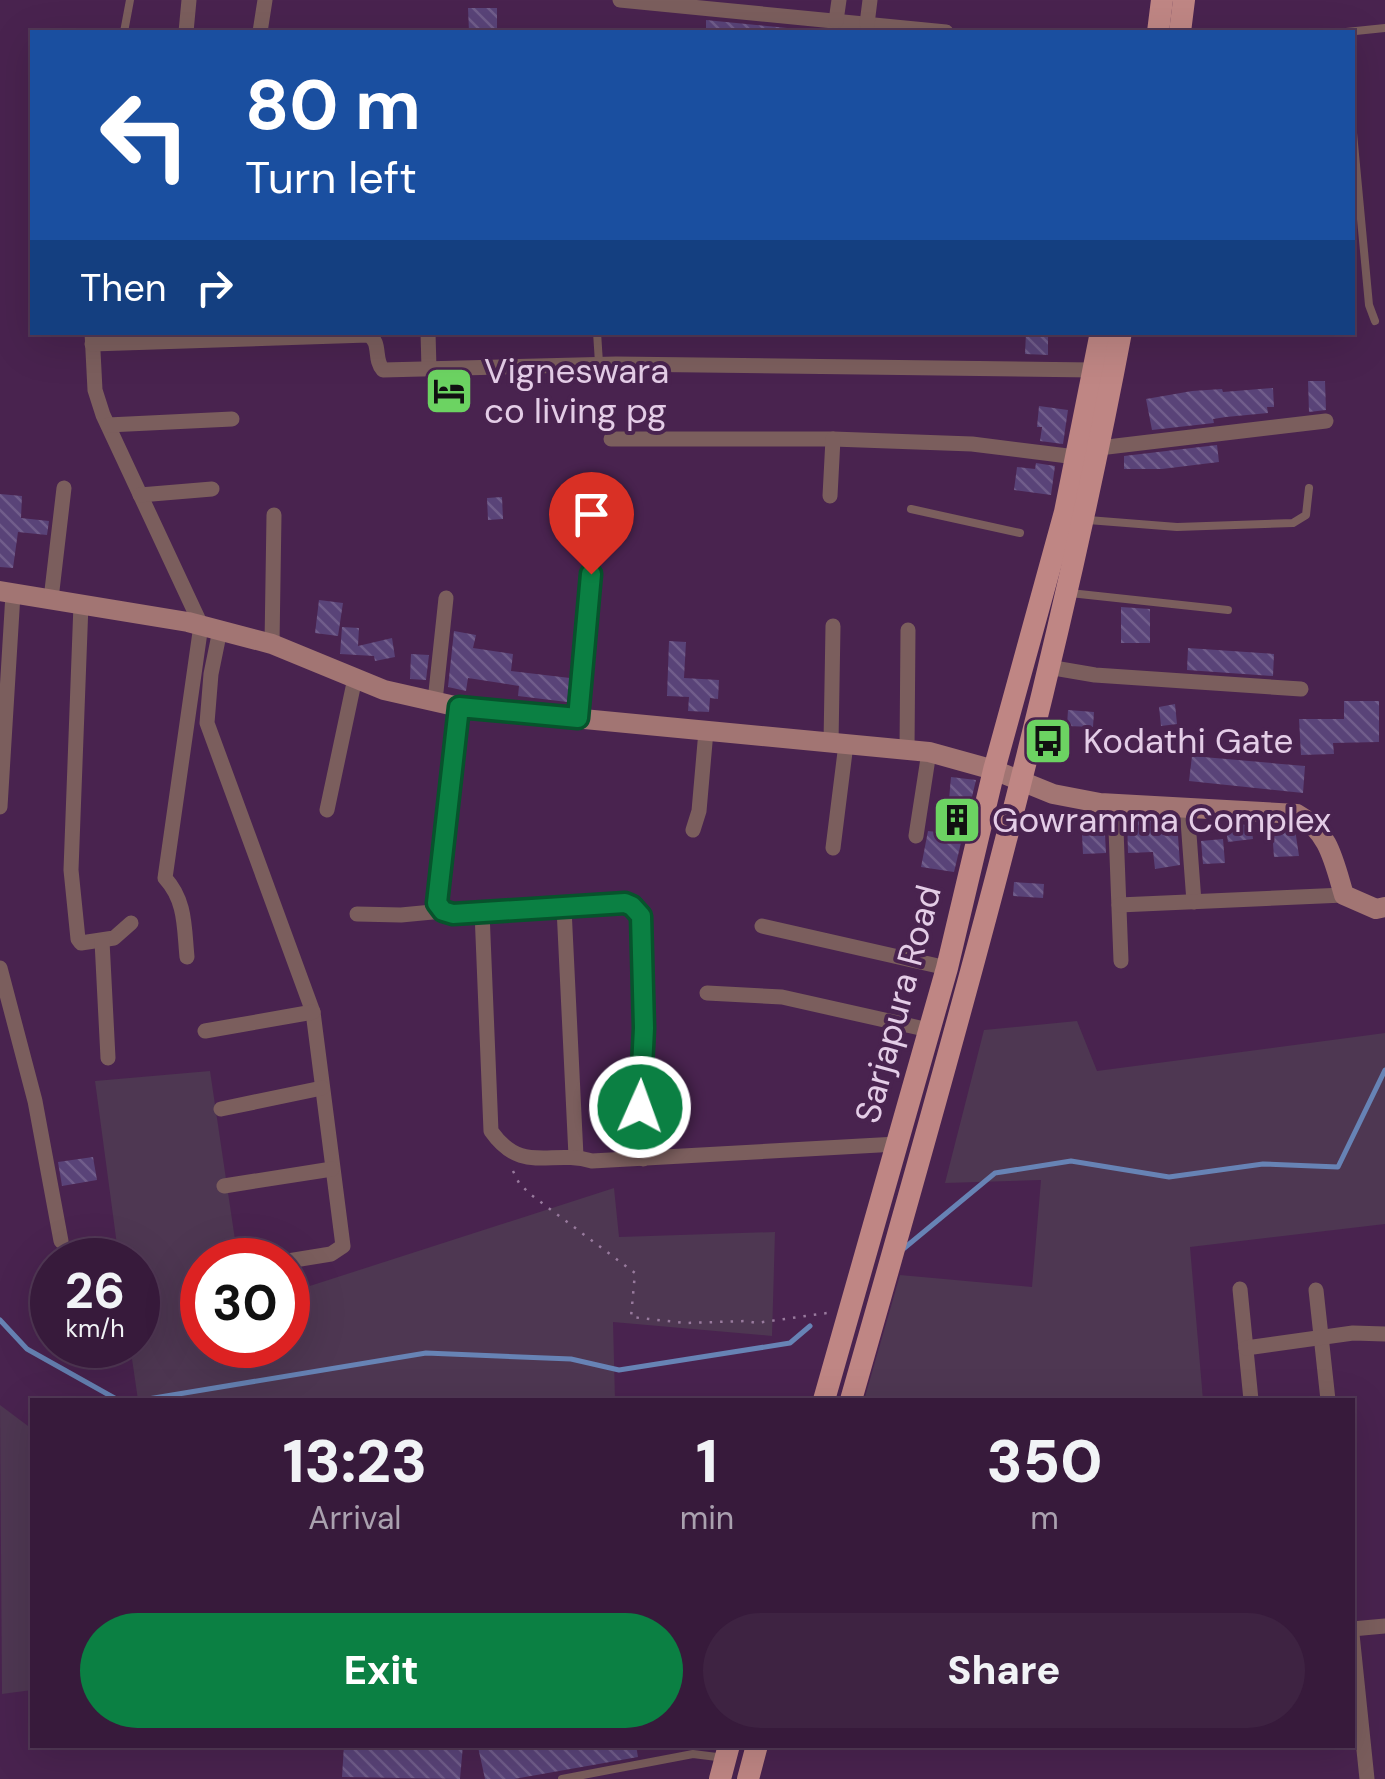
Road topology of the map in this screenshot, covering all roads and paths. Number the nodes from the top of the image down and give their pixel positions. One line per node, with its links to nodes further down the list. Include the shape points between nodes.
1 (130, 0): 12 (lane)
2 (189, 0): 13 (street)
3 (265, 0): 14 (street)
4 (620, 0): 9 (street)
5 (839, 0): 9 (street)
6 (870, 0): 10 (street)
7 (1162, 0): 16 (main road)
8 (1184, 0): 17 (main road)
9 (836, 21): 10 (street)
10 (867, 24): 15 (street)
11 (1385, 28): 18 (lane)
12 (124, 30)
13 (186, 30)
14 (260, 30)
15 (926, 30)
16 (1158, 30)
17 (1180, 30)
18 (1355, 31)
19 (1355, 154): 20 (lane)
20 (1375, 321)
21 (299, 335): 27 (street)
22 (369, 335): 29 (street, via 383,370)
23 (428, 335): 29 (street)
24 (597, 335): 28 (lane)
25 (1100, 335): 30 (main road, Sarjapura Road)
26 (1120, 335): 36 (main road, Sarjapura Road)
27 (92, 338): 33 (street, via 95,390)
28 (598, 364): 29 (street); 30 (street)
29 (429, 368)
30 (1094, 370): 37 (main road, Sarjapura Road)
31 (232, 419): 33 (street)
32 (1326, 421): 36 (street)
33 (108, 425): 41 (street)
34 (611, 439): 35 (street)
35 (833, 439): 37 (street); 42 (street)
36 (1099, 448): 46 (main road, Sarjapura Road)
37 (1076, 456): 46 (main road, Sarjapura Road)
38 (64, 488): 51 (street)
39 (212, 488): 41 (street)
40 (1309, 488): 46 (lane, via 1306,516 1294,523 1177,527)
41 (140, 495): 55 (street)
42 (830, 496)
43 (598, 501): 63 (lane)
44 (911, 509): 47 (lane)
45 (274, 515): 57 (street)
46 (1074, 516): 49 (main road, Sarjapura Road); 68 (main road, Sarjapura Road, via 1052,540)
47 (1020, 533)
48 (7, 592): 51 (street); 71 (street)
49 (1066, 592): 53 (lane); 58 (main road, Sarjapura Road)
50 (446, 598): 61 (street)
51 (50, 600): 52 (street)
52 (82, 604): 55 (street); 87 (street, via 71,870 78,939)
53 (1228, 610)
54 (832, 626): 65 (street)
55 (210, 628): 57 (street); 88 (street, via 165,878 182,906); 93 (street, via 207,722)
56 (908, 630): 66 (street)
57 (272, 644): 59 (street)
58 (1048, 666): 60 (street, via 1095,676); 69 (main road, Sarjapura Road)
59 (354, 678): 61 (street); 73 (street)
60 (1301, 688)
61 (435, 701): 62 (street)
62 (459, 707): 63 (street); 82 (street, via 437,903)
63 (578, 718): 64 (street)
64 (706, 731): 65 (street); 74 (street)
65 (839, 744): 66 (street); 76 (street)
66 (906, 750): 67 (street)
67 (929, 752): 68 (street); 75 (street)
68 (994, 770): 69 (street); 91 (main road, Sarjapura Road)
69 (1021, 782): 70 (street); 114 (main road, Sarjapura Road)
70 (1116, 803): 72 (street); 79 (street)
71 (0, 807)
72 (1187, 807): 77 (street, via 1297,814 1314,823 1328,843); 78 (street)
73 (327, 810)
74 (693, 830)
75 (916, 836)
76 (833, 848)
77 (1344, 895): 78 (street); 80 (street)
78 (1194, 902): 79 (street)
79 (1119, 905): 89 (street)
80 (1385, 907)
81 (564, 908): 83 (street); 101 (street); 102 (street, via 625,903 641,916)
82 (443, 911): 83 (street); 84 (street)
83 (482, 912): 100 (street, via 491,1130)
84 (358, 914)
85 (130, 924): 87 (street)
86 (762, 926): 91 (street)
87 (102, 941): 96 (street)
88 (187, 957)
89 (1120, 961)
90 (0, 968): 105 (street, via 35,1101)
91 (947, 968): 94 (main road, Sarjapura Road)
92 (707, 993): 94 (street, via 782,997)
93 (312, 1012): 95 (street); 97 (street)
94 (929, 1030): 99 (main road, Sarjapura Road)
95 (205, 1031)
96 (108, 1058)
97 (322, 1088): 98 (street); 103 (street)
98 (222, 1109)
99 (897, 1144): 102 (street); 109 (main road, Sarjapura Road)
100 (508, 1150): 101 (street, via 535,1160); 109 (path, via 519,1183 635,1273 632,1317 756,1324)
101 (576, 1156): 102 (street)
102 (643, 1159)
103 (332, 1168): 104 (street); 106 (street, via 343,1246)
104 (224, 1186)
105 (60, 1238)
106 (310, 1257)
107 (1240, 1289): 112 (street)
108 (1316, 1290): 111 (street)
109 (851, 1307): 113 (main road, Sarjapura Road)
110 (1385, 1334): 111 (street)
111 (1321, 1337): 112 (street); 116 (street)
112 (1246, 1348): 115 (street)
113 (825, 1398)
114 (852, 1398)
115 (1251, 1398)
116 (1328, 1398)
117 (1385, 1626): 118 (street)
118 (1355, 1631)
119 (1355, 1660): 124 (street)
120 (756, 1748): 123 (main road)
121 (725, 1761): 122 (lane, via 693,1754)
122 (562, 1779)
123 (748, 1779)
124 (1368, 1779)

